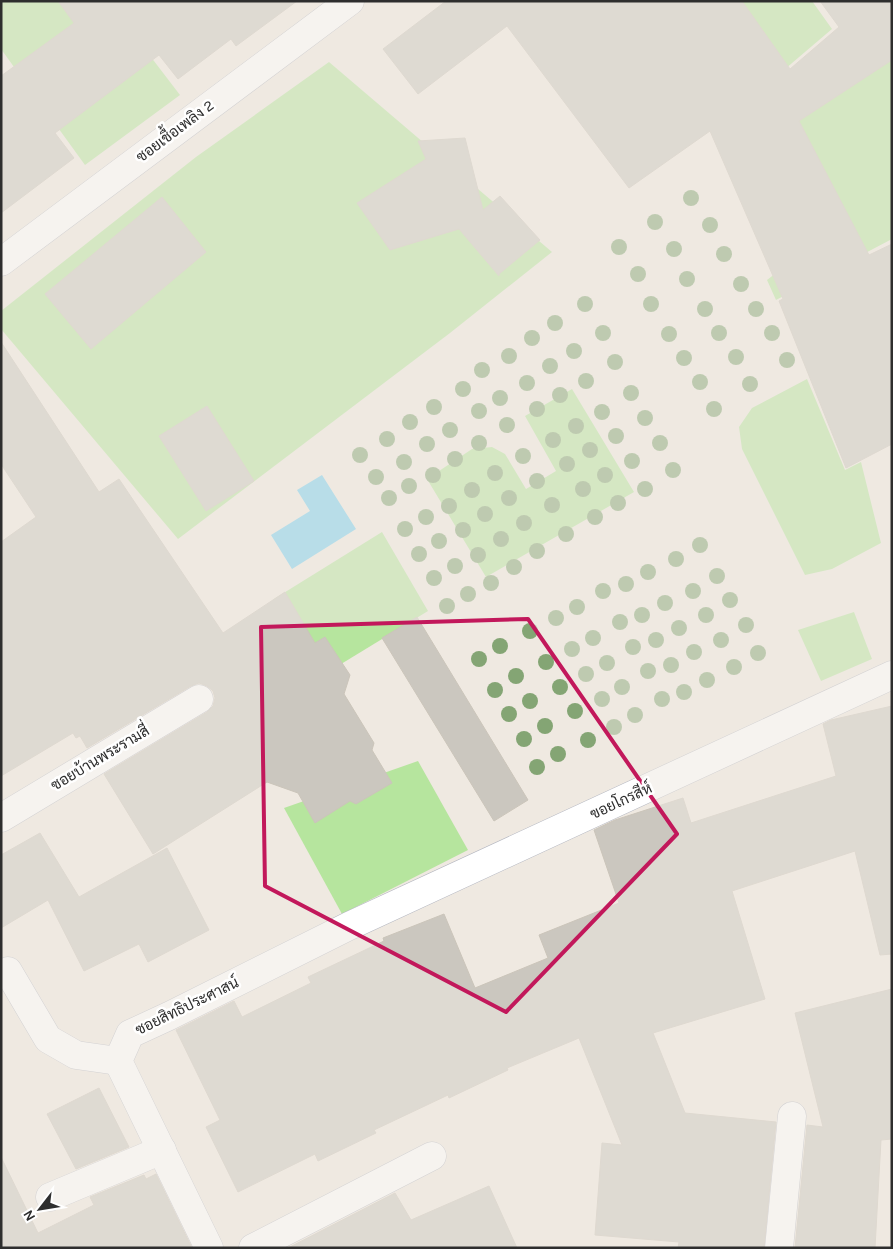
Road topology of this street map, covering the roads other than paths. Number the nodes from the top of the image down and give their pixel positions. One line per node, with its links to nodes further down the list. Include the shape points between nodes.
1 (350, 1): 2 (street, ซอยเชื้อเพลิง 2)
2 (1, 262)
3 (892, 675): 6 (street, ฃอยโกรสีห์)
4 (199, 699): 5 (street, ซอยบ้านพระรามสี่)
5 (1, 818)
6 (349, 926): 8 (street, ซอยสิทธิประศาสน์, via 130,1034)
7 (8, 971): 8 (street, via 48,1039 76,1055)
8 (118, 1061): 10 (street)
9 (792, 1116): 15 (street)
10 (162, 1150): 12 (street); 13 (street)
11 (432, 1156): 14 (street)
12 (50, 1197)
13 (209, 1248)
14 (253, 1248)
15 (779, 1248)

